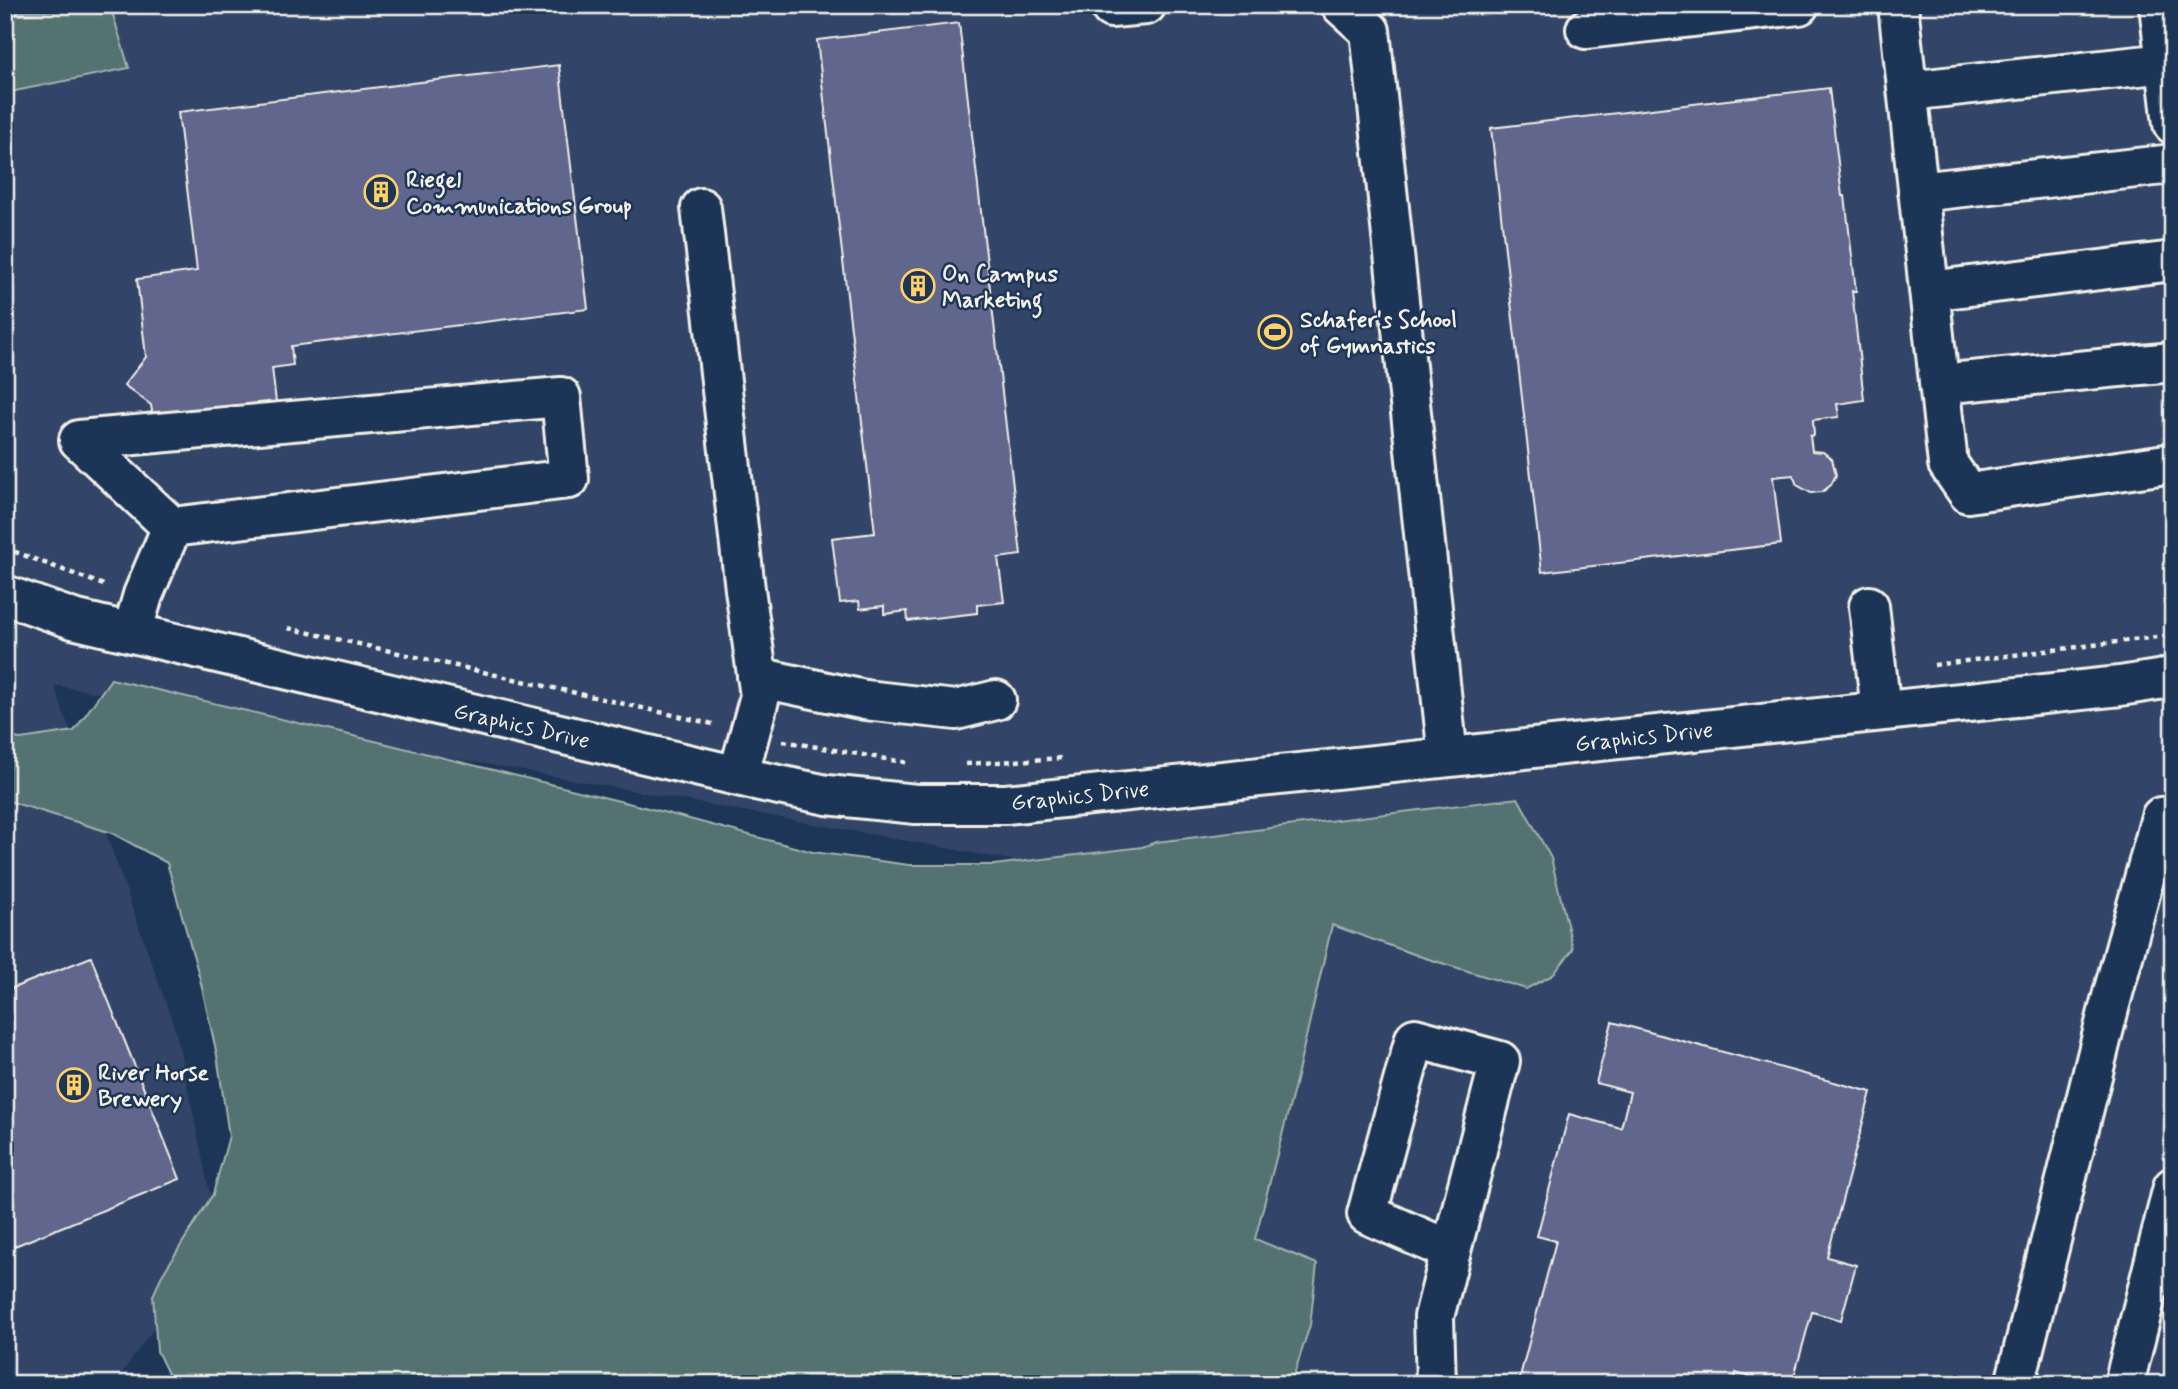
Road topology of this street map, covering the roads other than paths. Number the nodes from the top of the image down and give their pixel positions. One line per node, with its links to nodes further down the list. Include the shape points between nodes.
1 (1341, 5): 25 (lane, via 1370,31)
2 (1799, 5): 5 (lane)
3 (1898, 5): 7 (lane)
4 (2159, 5): 6 (lane)
5 (1586, 29)
6 (2166, 63): 7 (lane); 8 (lane)
7 (1908, 91): 10 (lane)
8 (2173, 124)
9 (2173, 164): 10 (lane)
10 (1918, 192): 13 (lane)
11 (701, 208): 22 (lane)
12 (2173, 261): 13 (lane)
13 (1929, 291): 15 (lane)
14 (2173, 362): 15 (lane)
15 (1939, 384): 16 (lane, via 1948,464 1968,493)
16 (2173, 463)
17 (172, 527): 17 (lane, via 569,479 561,397 79,440); 20 (lane)
18 (5, 595): 20 (lane, Graphics Drive)
19 (1869, 606): 24 (lane)
20 (132, 633): 26 (lane, Graphics Drive)
21 (2173, 675): 24 (lane, Graphics Drive, via 2120,686)
22 (757, 677): 23 (lane, via 865,700 956,710); 26 (lane, via 760,696)
23 (996, 700)
24 (1881, 711): 25 (lane, Graphics Drive)
25 (1448, 757): 26 (lane, Graphics Drive, via 1006,804 865,799)
26 (738, 776)
27 (2173, 816): 31 (lane, via 2161,817)
28 (2173, 1187): 32 (lane)
29 (1451, 1251): 29 (lane, via 1500,1061 1415,1038 1367,1214); 30 (lane, via 1434,1317)
30 (1436, 1384)
31 (2015, 1384)
32 (2124, 1384)

